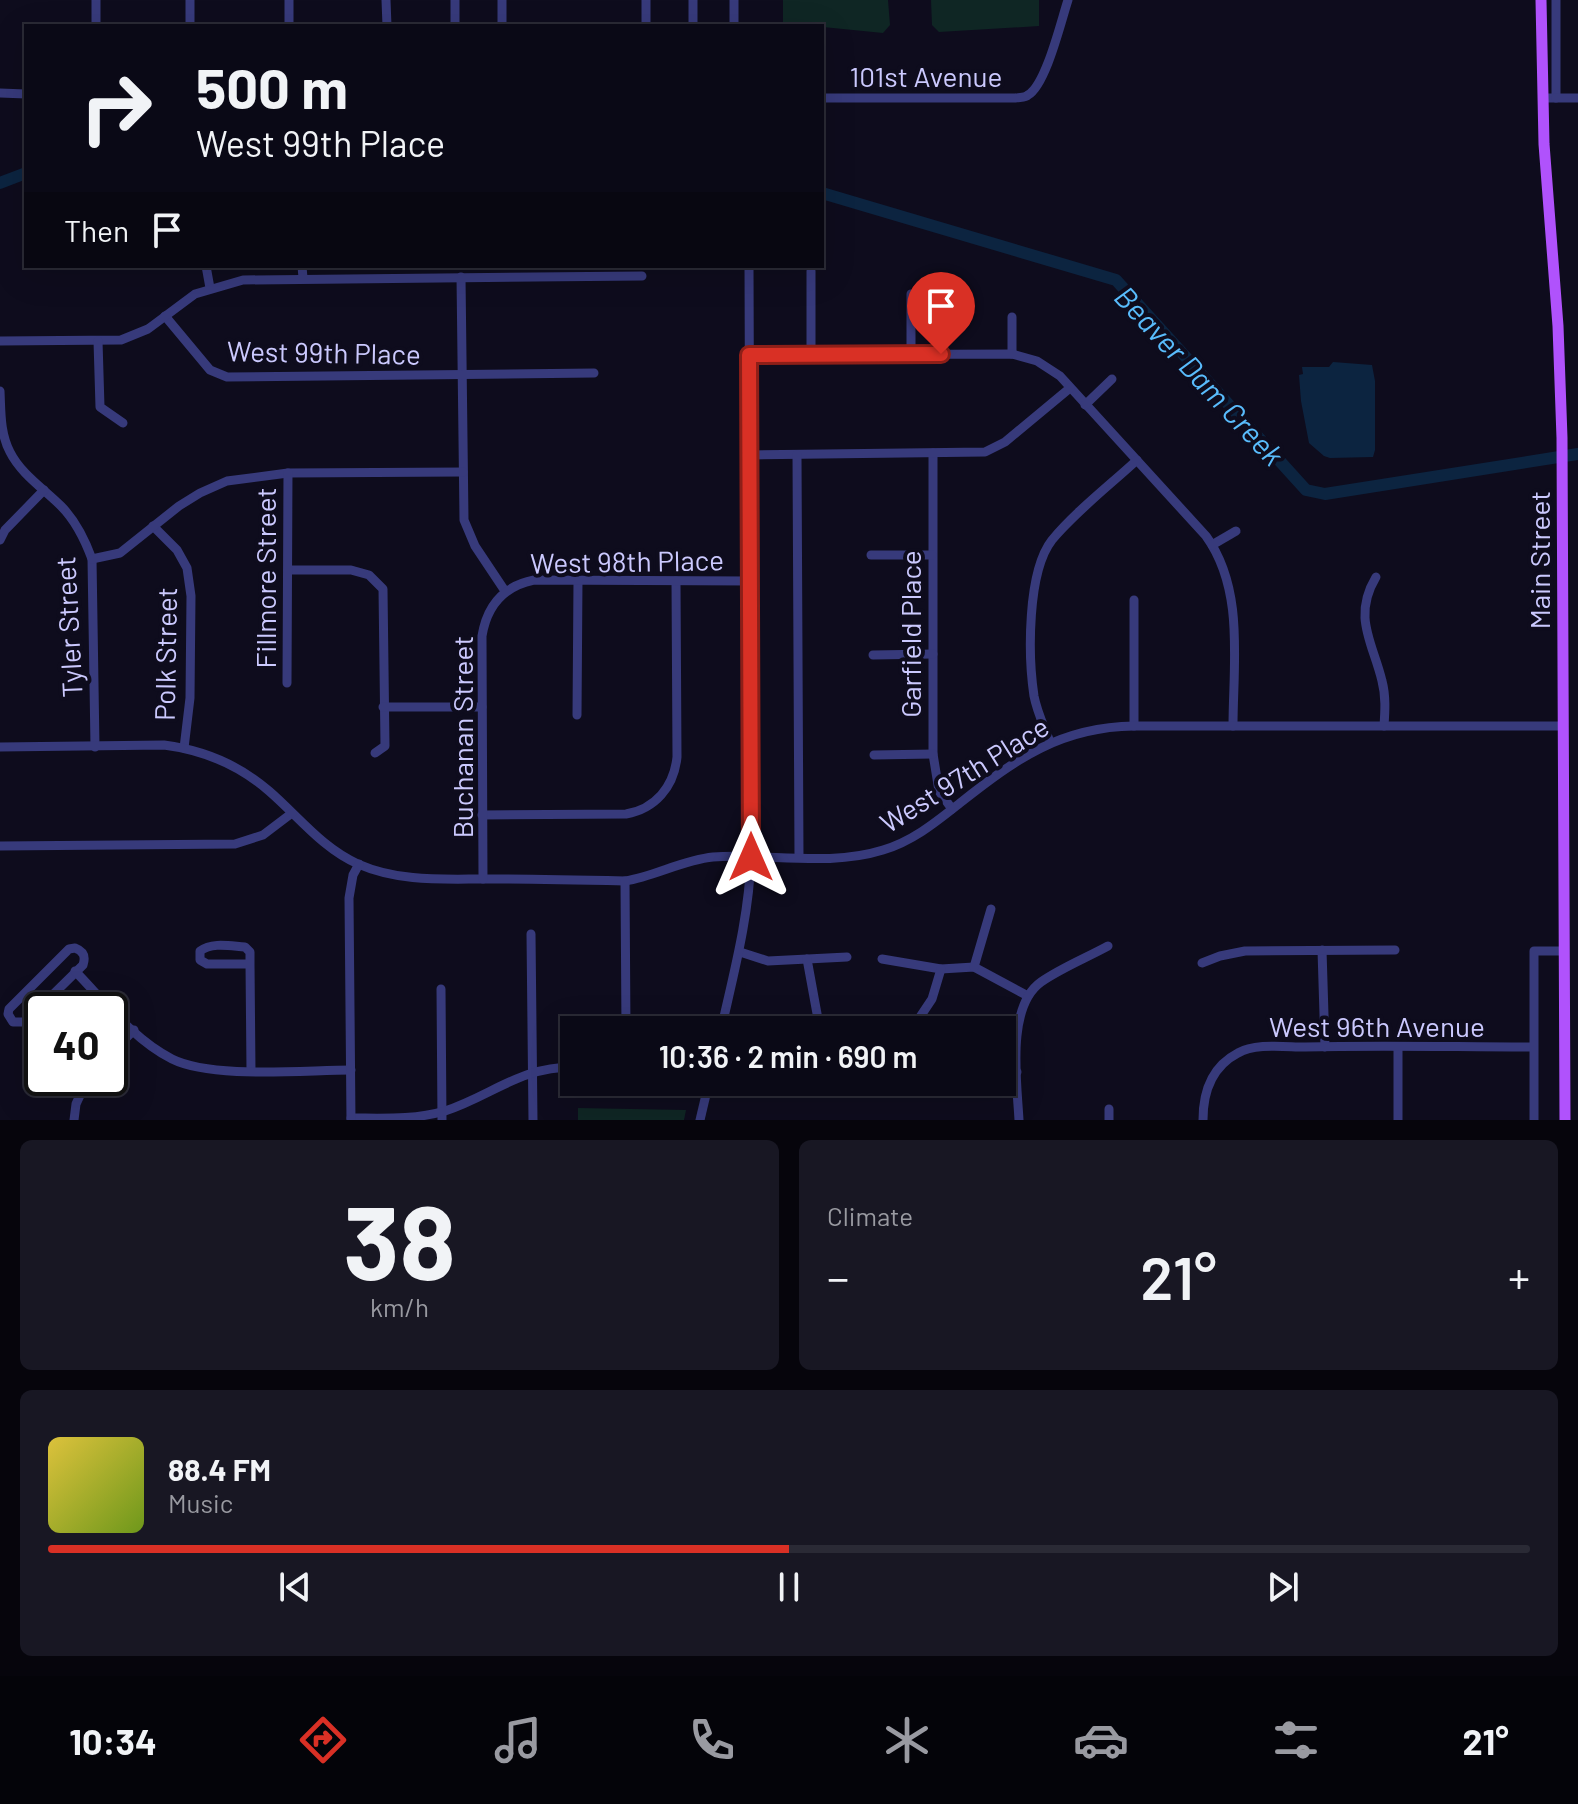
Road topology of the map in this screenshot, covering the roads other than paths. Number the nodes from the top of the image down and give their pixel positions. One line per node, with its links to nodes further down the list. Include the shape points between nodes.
1 (96, 0): 13 (street)
2 (190, 0): 14 (street)
3 (289, 0): 15 (street)
4 (386, 0): 16 (street)
5 (455, 0): 17 (street)
6 (502, 0): 18 (street)
7 (646, 0): 19 (street)
8 (693, 0): 20 (street)
9 (734, 0): 21 (street)
10 (1068, 0): 24 (street, 101st Avenue, via 1045,68 1029,95)
11 (1541, 0): 25 (main road, Main Street)
12 (1556, 0): 26 (street)
13 (96, 24)
14 (190, 24)
15 (289, 24)
16 (387, 24)
17 (455, 24)
18 (502, 24)
19 (646, 24)
20 (693, 24)
21 (734, 24)
22 (0, 93): 23 (street)
23 (24, 94)
24 (824, 98)
25 (1543, 98): 26 (street); 86 (main road, Main Street, via 1562,438)
26 (1556, 98): 27 (street)
27 (1578, 98)
28 (206, 268): 39 (street)
29 (302, 268): 37 (street)
30 (398, 268): 38 (street)
31 (749, 268): 47 (street)
32 (593, 271): 34 (street); 35 (street)
33 (811, 271): 48 (street)
34 (495, 272): 36 (street)
35 (642, 276)
36 (461, 277): 38 (street); 50 (street)
37 (303, 278): 38 (street); 39 (street, via 243,280)
38 (398, 278)
39 (210, 288): 41 (street)
40 (911, 294): 45 (street)
41 (165, 316): 44 (street, via 135,335); 50 (street, West 99th Place, via 210,370 227,377)
42 (1012, 317): 46 (street)
43 (0, 341): 44 (street)
44 (98, 341): 55 (street, via 100,407)
45 (911, 354): 46 (street); 48 (street)
46 (1012, 354): 52 (street, via 1046,366)
47 (749, 355): 48 (street); 57 (street)
48 (811, 355)
49 (594, 373): 50 (street, West 99th Place)
50 (462, 375): 60 (street)
51 (1112, 379): 54 (street)
52 (1070, 388): 54 (street); 56 (street, via 1005,442 985,452)
53 (0, 391): 62 (street, Tyler Street, via 1,425 9,450)
54 (1085, 405): 59 (street)
55 (123, 423)
56 (933, 453): 58 (street); 68 (street, Garfield Place)
57 (750, 455): 58 (street); 74 (street)
58 (797, 455): 99 (street)
59 (1137, 460): 66 (street); 87 (street, via 1052,540 1037,570 1033,677 1038,715)
60 (463, 472): 61 (street); 75 (street, via 464,520)
61 (288, 473): 63 (street, via 227,481); 70 (street, Fillmore Street)
62 (44, 490): 65 (street); 69 (street, Tyler Street, via 74,522)
63 (153, 526): 69 (street, via 120,553); 90 (street, Polk Street, via 187,568 191,596)
64 (1236, 531): 66 (street)
65 (0, 540)
66 (1212, 545): 84 (street, via 1231,595)
67 (871, 555): 68 (street)
68 (932, 555): 77 (street, Garfield Place)
69 (92, 559): 89 (street, Tyler Street)
70 (288, 570): 79 (street, Fillmore Street); 80 (street, via 351,570 369,575 383,589)
71 (1376, 577): 85 (street, via 1367,592 1366,634 1384,691)
72 (578, 580): 73 (street, West 98th Place); 75 (street, West 98th Place, via 534,580); 82 (street)
73 (676, 581): 74 (street, West 98th Place); 96 (street, via 677,757 671,783 659,798 626,814)
74 (750, 581): 98 (street)
75 (505, 591): 81 (street, Buchanan Street, via 484,622)
76 (1134, 600): 83 (street)
77 (933, 654): 78 (street); 92 (street, Garfield Place)
78 (873, 655)
79 (287, 683)
80 (383, 707): 81 (street); 91 (street, via 385,746)
81 (482, 707): 96 (street, Buchanan Street)
82 (577, 715)
83 (1134, 726): 84 (street, West 97th Place); 87 (street, West 97th Place, via 1095,728)
84 (1233, 726): 85 (street, West 97th Place)
85 (1384, 726): 86 (street, West 97th Place)
86 (1563, 726): 108 (main road, Main Street)
87 (1050, 742): 94 (street, West 97th Place)
88 (0, 747): 89 (street, West 97th Place)
89 (95, 747): 90 (street, West 97th Place)
90 (184, 748): 95 (street, West 97th Place, via 247,774)
91 (375, 753)
92 (933, 754): 93 (street); 94 (street, Garfield Place, via 939,791)
93 (874, 755)
94 (952, 809): 99 (street, West 97th Place, via 916,836 882,851)
95 (292, 813): 97 (street, via 263,835 235,844); 100 (street, West 97th Place, via 320,840)
96 (482, 815): 101 (street, Buchanan Street)
97 (0, 846)
98 (751, 857): 99 (street, West 97th Place); 102 (street, West 97th Place, via 704,859); 109 (street)
99 (799, 857)
100 (359, 864): 101 (street, West 97th Place, via 409,878); 131 (street, via 349,898)
101 (483, 879): 102 (street, West 97th Place)
102 (625, 881): 120 (street)
103 (991, 909): 115 (street)
104 (531, 934): 132 (street)
105 (1108, 946): 119 (street, via 1039,983)
106 (1322, 950): 107 (street); 113 (street, via 1245,951); 126 (street)
107 (1395, 950)
108 (1564, 951): 128 (street, via 1534,951); 147 (main road, Main Street)
109 (740, 952): 111 (street, via 768,961); 121 (street)
110 (847, 957): 111 (street)
111 (807, 959): 122 (street)
112 (882, 959): 116 (street)
113 (1202, 963)
114 (250, 964): 114 (street, via 207,964 200,960 200,951 209,946 245,947); 130 (street)
115 (974, 967): 116 (street); 119 (street)
116 (941, 969): 123 (street)
117 (75, 971): 117 (street, via 84,956 81,950 69,949 9,1009 10,1019 25,1022); 124 (street)
118 (441, 989): 137 (street)
119 (1028, 996): 133 (street, via 1018,1019)
120 (626, 1016)
121 (724, 1016)
122 (817, 1016)
123 (921, 1016)
124 (134, 1030): 125 (street); 130 (street, via 158,1051 186,1065)
125 (128, 1036)
126 (1325, 1047): 127 (street, West 96th Avenue); 144 (street, West 96th Avenue, via 1240,1051 1224,1062 1207,1086)
127 (1398, 1047): 128 (street, West 96th Avenue); 145 (street)
128 (1533, 1047): 146 (street)
129 (560, 1068): 132 (street)
130 (251, 1070): 131 (street)
131 (351, 1070): 138 (street)
132 (533, 1071): 137 (street); 140 (street)
133 (1017, 1072): 142 (street)
134 (80, 1096): 139 (street)
135 (706, 1096): 141 (street)
136 (1109, 1109): 143 (street)
137 (442, 1116): 138 (street)
138 (351, 1119)
139 (74, 1120)
140 (533, 1120)
141 (700, 1120)
142 (1019, 1120)
143 (1109, 1120)
144 (1203, 1120)
145 (1398, 1120)
146 (1534, 1120)
147 (1565, 1120)

